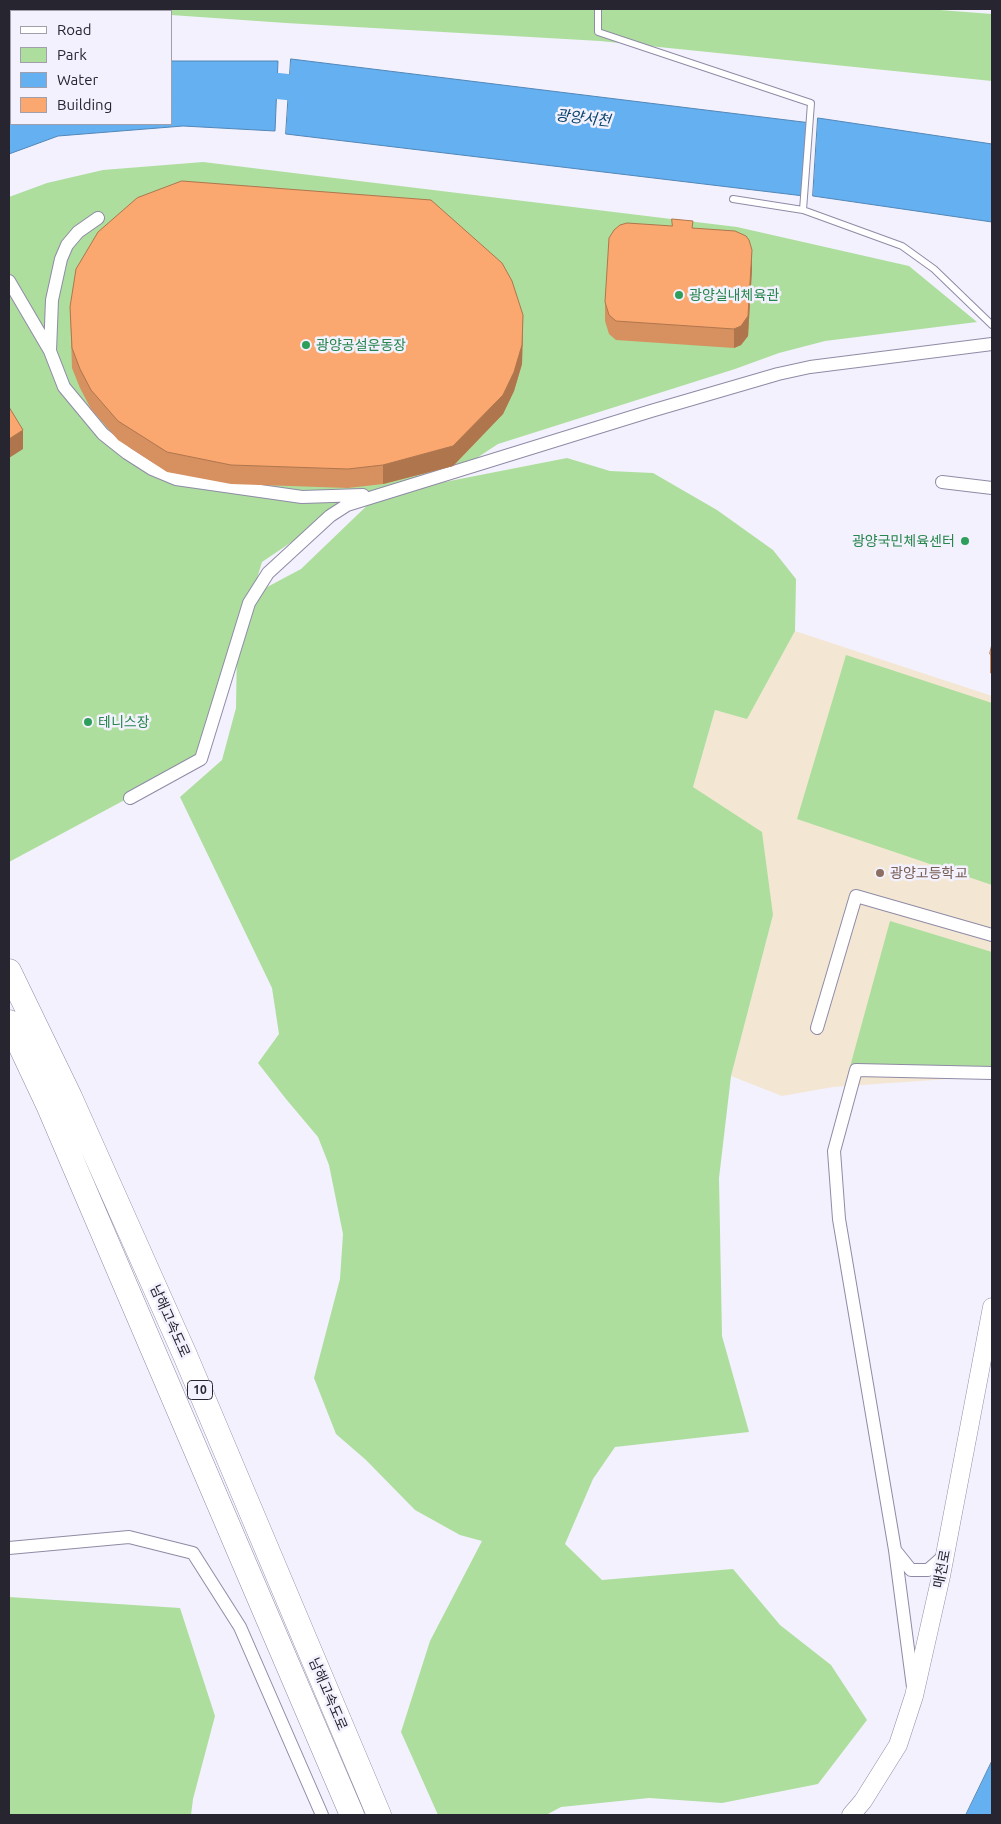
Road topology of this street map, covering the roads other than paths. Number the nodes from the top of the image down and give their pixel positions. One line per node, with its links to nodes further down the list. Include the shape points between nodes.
1 (598, 9): 3 (lane, via 598,32 811,103)
2 (733, 198): 3 (lane)
3 (803, 210): 6 (lane, via 902,246 934,269)
4 (98, 218): 8 (street, via 78,232 61,259 52,300)
5 (9, 281): 8 (street)
6 (992, 325)
7 (992, 344): 11 (street, via 778,374)
8 (50, 351): 11 (street, via 64,386 104,434 152,469 197,483 302,497)
9 (942, 482): 10 (street)
10 (992, 488)
11 (378, 495): 12 (street, via 347,505 330,516 268,573 249,603 201,759)
12 (130, 798)
13 (992, 935): 16 (street, via 856,896)
14 (9, 970): 25 (highway, 남해고속도로 / 10, via 70,1097 185,1355)
15 (9, 1022): 24 (highway, 남해고속도로 / 10, via 65,1142)
16 (817, 1028)
17 (992, 1073): 20 (street, via 856,1070 834,1151 839,1219)
18 (992, 1307): 21 (main road, 매천로)
19 (9, 1548): 23 (street, via 128,1537 193,1553 240,1627)
20 (895, 1550): 21 (street, via 911,1570 928,1570); 22 (street)
21 (945, 1555): 22 (main road, 매천로)
22 (914, 1696): 26 (main road, 매천로, via 898,1744)
23 (322, 1815)
24 (352, 1815)
25 (379, 1815)
26 (851, 1815)

